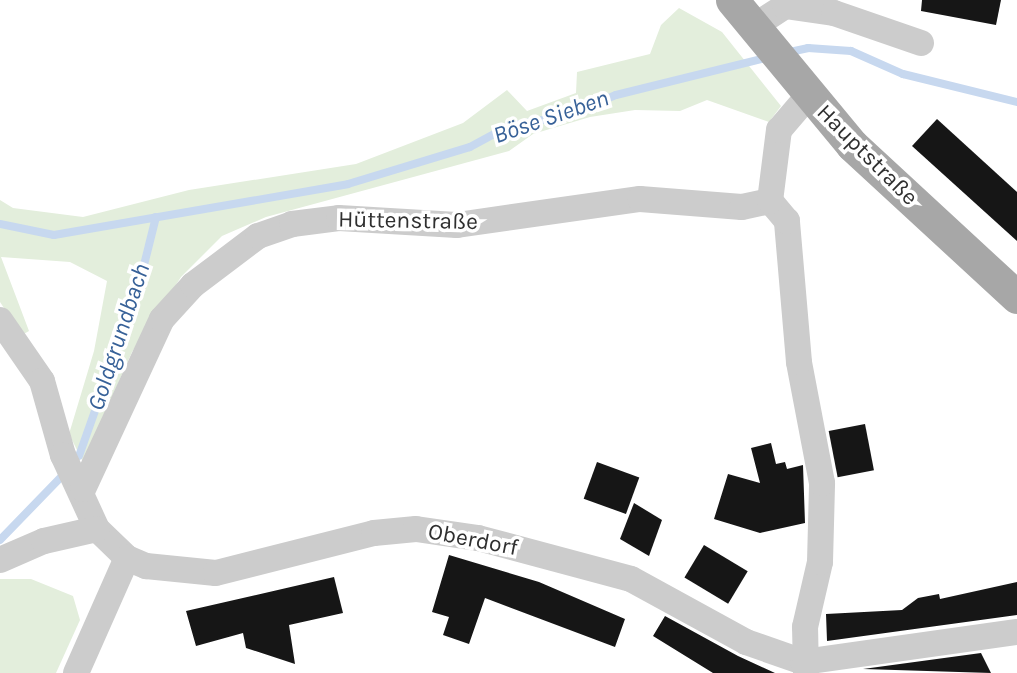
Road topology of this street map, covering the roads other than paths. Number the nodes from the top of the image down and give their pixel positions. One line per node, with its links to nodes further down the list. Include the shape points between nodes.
1 (732, 0): 2 (main road, Hauptstraße)
2 (761, 31): 3 (street, via 785,6 834,13); 4 (main road, Hauptstraße)
3 (921, 43)
4 (799, 82): 5 (street, via 779,130); 6 (main road, Hauptstraße, via 852,145)
5 (770, 201): 8 (street, Hüttenstraße, via 742,207 640,200 457,225 339,218 292,224 258,236 193,285 162,319); 13 (street, via 788,221 799,362 822,483 820,562)
6 (1017, 297)
7 (0, 320): 8 (street, via 42,381 63,455)
8 (83, 489): 9 (street)
9 (97, 529): 10 (street); 11 (street, via 44,541)
10 (127, 558): 13 (street, Oberdorf, via 216,573 374,533 447,531 631,579); 14 (street)
11 (0, 560)
12 (1017, 632): 13 (street, Oberdorf)
13 (804, 668)
14 (76, 673)

